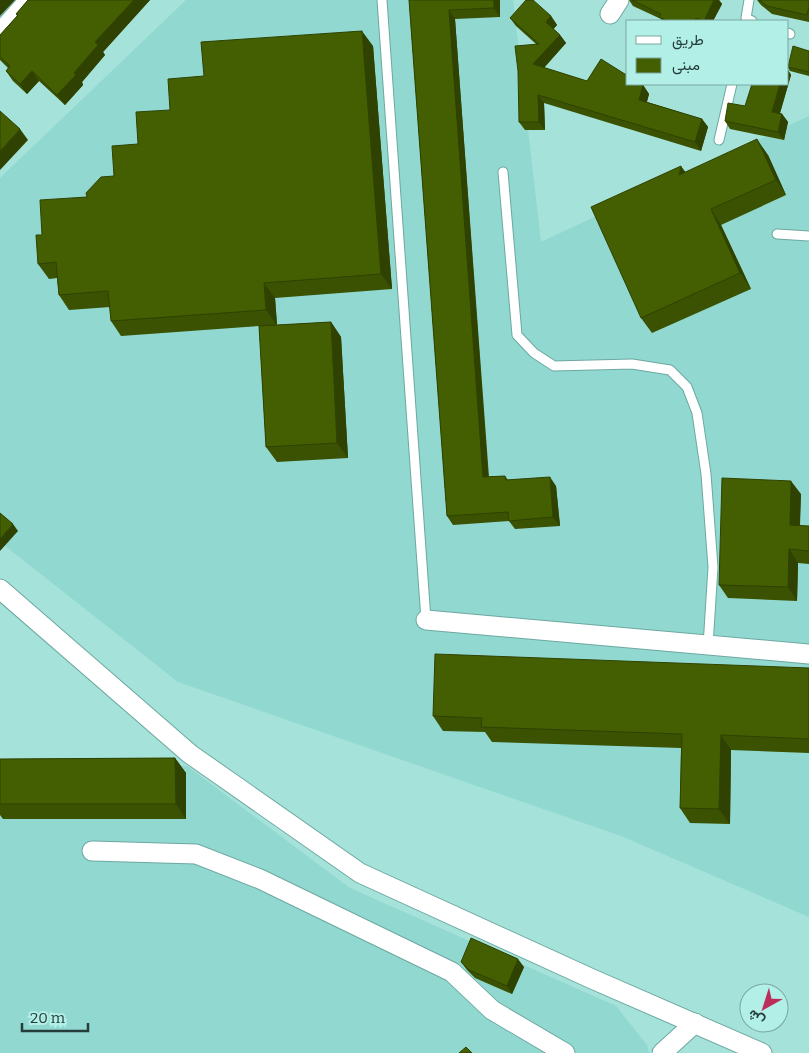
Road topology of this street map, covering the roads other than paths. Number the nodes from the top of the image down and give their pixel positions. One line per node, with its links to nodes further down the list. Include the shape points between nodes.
1 (29, 0): 5 (street)
2 (382, 0): 12 (lane)
3 (749, 0): 4 (lane)
4 (748, 20)
5 (0, 32)
6 (732, 85): 7 (lane)
7 (719, 140)
8 (503, 172): 13 (lane, via 517,335 534,353 554,366 632,364 660,368 670,370 687,387 697,413 706,474 713,567)
9 (777, 234): 10 (lane)
10 (809, 236)
11 (0, 590): 16 (street, via 190,754 360,873)
12 (426, 620): 13 (street)
13 (708, 646): 14 (street)
14 (809, 654)
15 (92, 851): 17 (street, via 196,854 260,879 452,972 492,1010)
16 (695, 1023): 18 (street); 19 (street)
17 (563, 1053)
18 (662, 1053)
19 (762, 1053)

